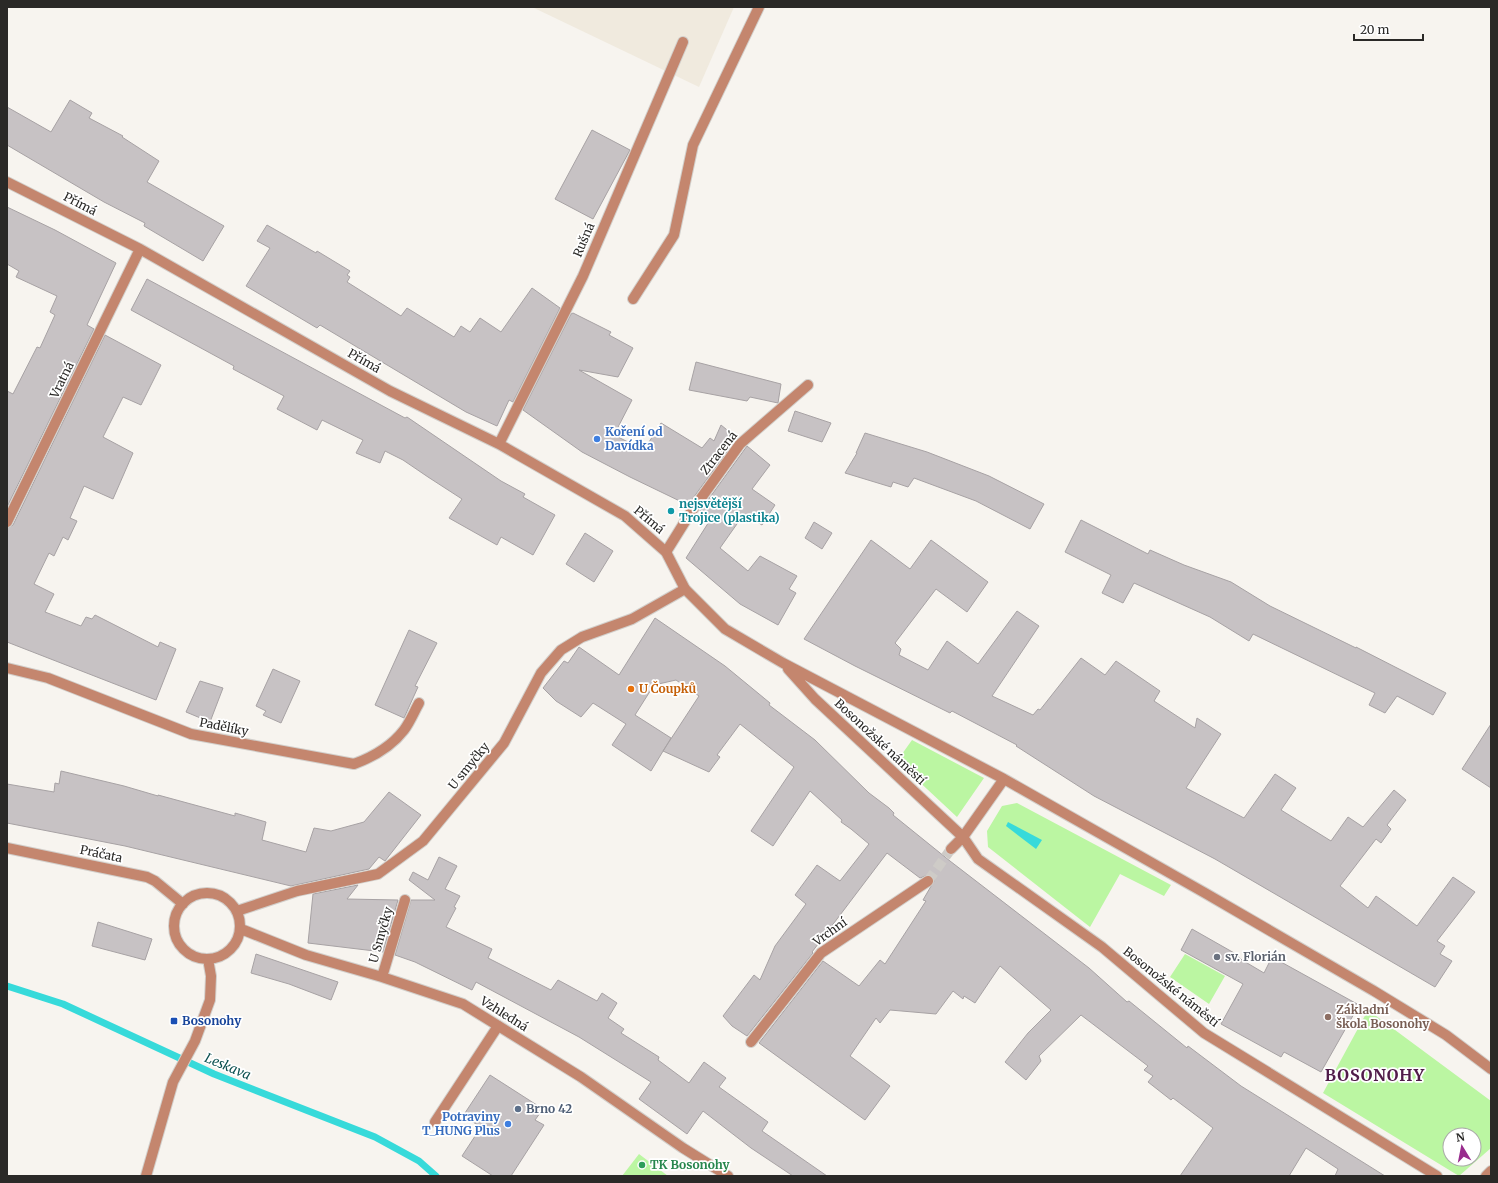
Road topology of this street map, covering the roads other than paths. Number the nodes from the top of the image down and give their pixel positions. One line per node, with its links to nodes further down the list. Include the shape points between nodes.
1 (759, 7): 5 (street, via 693,145 674,235)
2 (683, 42): 7 (street, Rušná, via 583,276)
3 (7, 182): 4 (street, Přímá)
4 (140, 249): 7 (street, Přímá, via 390,391); 8 (street, Vratná)
5 (633, 299)
6 (808, 385): 9 (street, Ztracená, via 740,444)
7 (500, 444): 9 (street, Přímá, via 625,516)
8 (7, 522)
9 (666, 552): 10 (street, Přímá)
10 (685, 589): 11 (street, Bosonožské náměstí, via 724,629); 21 (street, U smyčky, via 632,619 582,637 561,650 541,673 504,743 423,841 378,874 297,892)
11 (782, 663): 14 (street, Bosonožské náměstí); 15 (street, Bosonožské náměstí, via 815,699)
12 (7, 668): 13 (street, Padělíky, via 48,678 191,734 354,764 372,757 392,743 404,730)
13 (419, 703)
14 (1004, 779): 15 (street); 27 (street, Bosonožské náměstí, via 1374,991 1446,1035)
15 (963, 837): 17 (street); 32 (street, Bosonožské náměstí, via 978,858 1102,947 1204,1033)
16 (7, 848): 20 (street, Práčata, via 147,877)
17 (951, 849)
18 (928, 881): 26 (street, Vrchní, via 821,953)
19 (404, 900): 24 (street, U Smyčky)
20 (183, 904): 21 (street, via 196,895 212,893 226,899); 23 (street, via 175,918 176,938 189,954)
21 (237, 911): 22 (street)
22 (240, 929): 23 (street, via 239,937 230,950 216,958); 24 (street, Vzhledná, via 306,955)
23 (208, 959): 30 (street, via 211,976 210,1000 169,1095)
24 (382, 977): 25 (street, Vzhledná, via 463,1004)
25 (498, 1026): 28 (street); 31 (street, Vzhledná, via 581,1077)
26 (751, 1042)
27 (1491, 1069)
28 (435, 1122)
29 (1491, 1172): 33 (street)
30 (146, 1176)
31 (728, 1176)
32 (1437, 1176)
33 (1486, 1176)

